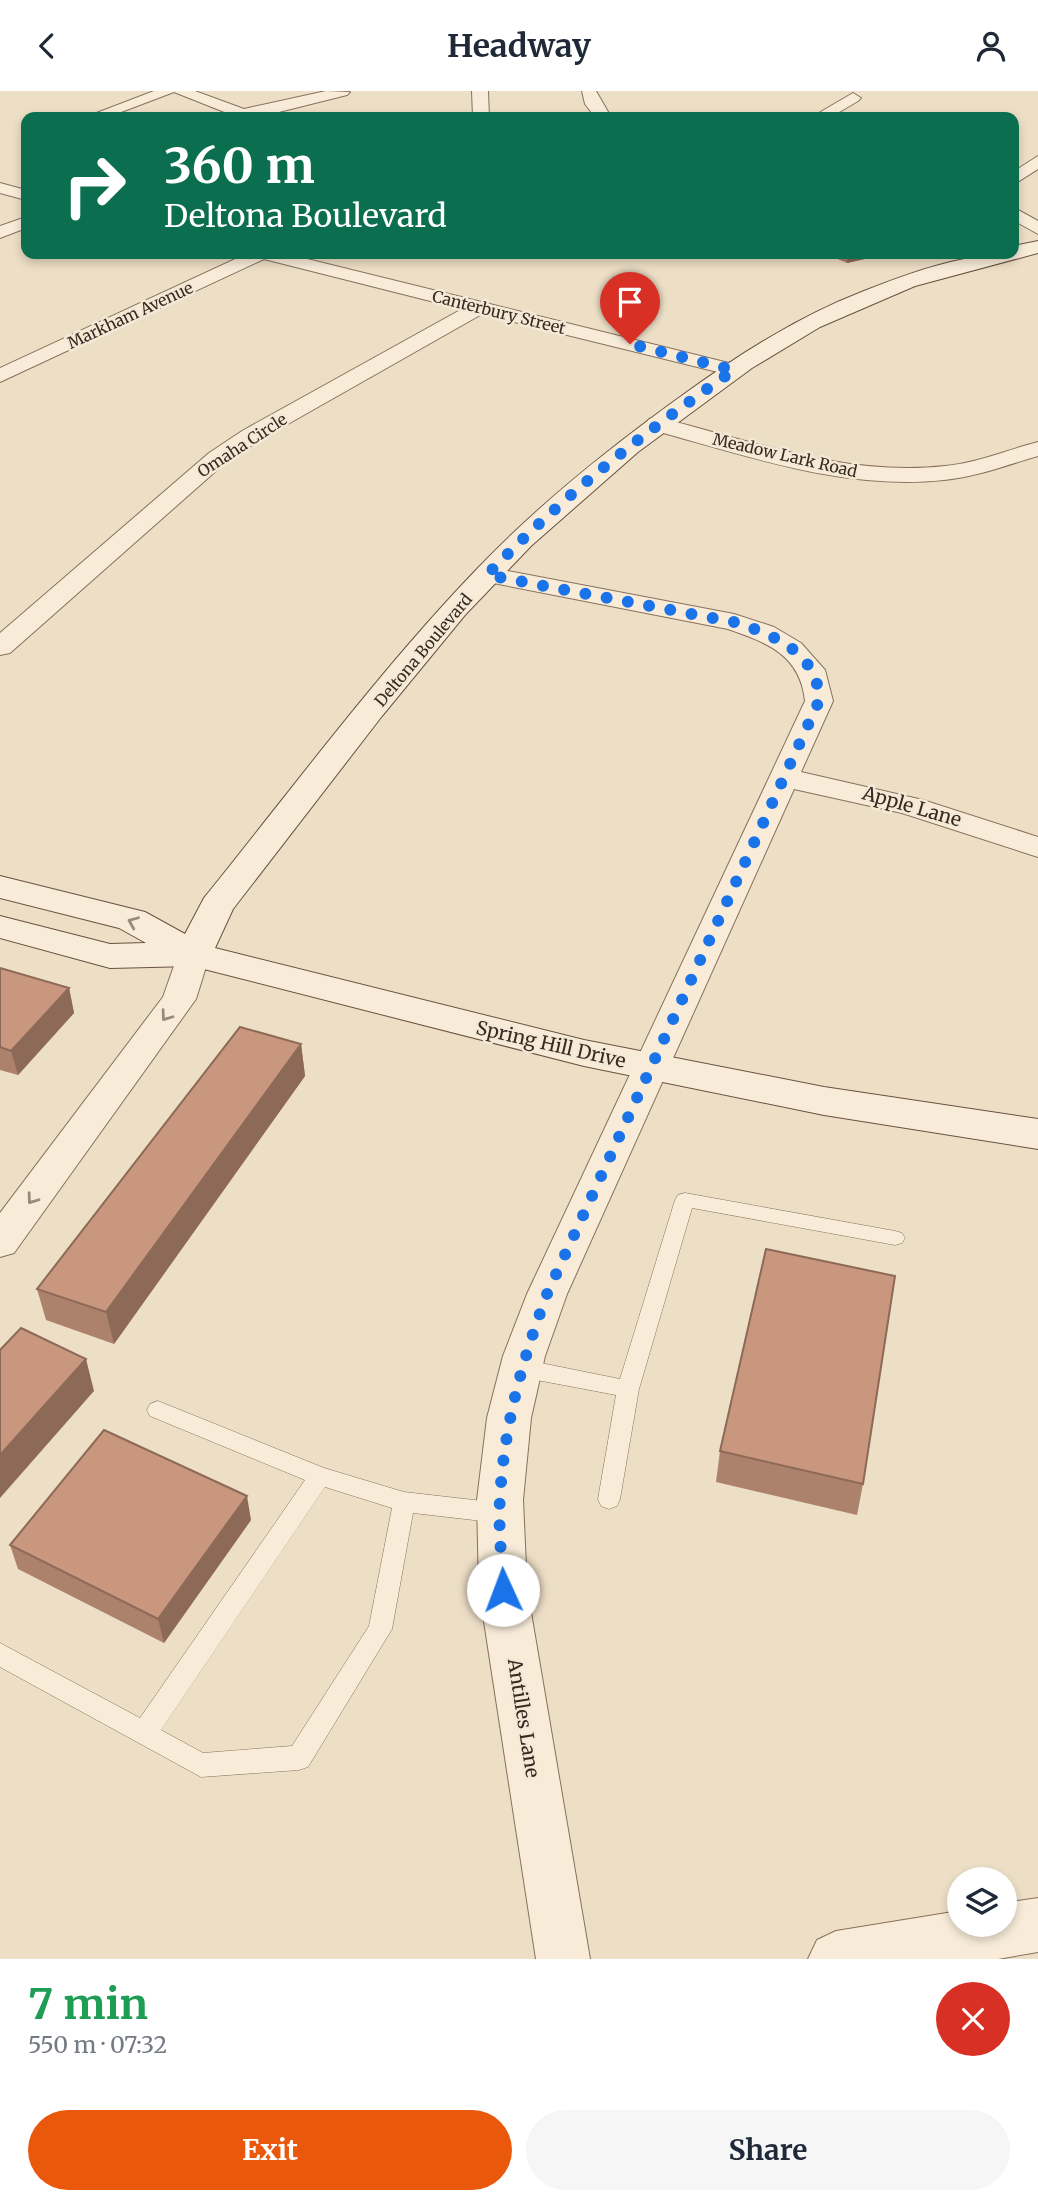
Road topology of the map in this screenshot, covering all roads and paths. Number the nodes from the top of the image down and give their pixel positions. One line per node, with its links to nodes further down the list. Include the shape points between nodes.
1 (168, 91): 7 (street)
2 (181, 91): 8 (street)
3 (480, 91): 10 (street)
4 (589, 91): 11 (street)
5 (342, 92): 9 (street)
6 (853, 98): 12 (street)
7 (108, 112)
8 (237, 112)
9 (264, 112)
10 (481, 112)
11 (599, 112)
12 (829, 112)
13 (1038, 161): 14 (street)
14 (1019, 175)
15 (0, 188): 16 (street)
16 (21, 194)
17 (1019, 216): 19 (street)
18 (21, 224): 20 (street)
19 (1038, 229)
20 (0, 233)
21 (1038, 247): 22 (main road)
22 (1019, 251)
23 (251, 259): 28 (street, Markham Avenue)
24 (282, 259): 26 (street, Canterbury Street)
25 (966, 259): 27 (main road, Deltona Boulevard, via 852,303 773,343)
26 (479, 307): 27 (street, Canterbury Street); 32 (street, Omaha Circle, via 217,458)
27 (734, 370): 29 (main road, Deltona Boulevard)
28 (0, 376)
29 (657, 424): 30 (street, Meadow Lark Road, via 827,468 877,475 944,474); 31 (main road, Deltona Boulevard, via 583,481)
30 (1038, 449)
31 (487, 575): 33 (street, Antilles Lane, via 734,622 786,643 813,669 819,701); 37 (main road, Deltona Boulevard, via 425,644 217,906)
32 (0, 647)
33 (782, 778): 34 (street, Apple Lane, via 918,807); 38 (street, Antilles Lane)
34 (1038, 848)
35 (0, 887): 37 (main road, Spring Hill Drive, one-way to 35, via 132,920)
36 (0, 927): 37 (main road, Spring Hill Drive, via 110,956)
37 (193, 954): 38 (main road, Spring Hill Drive); 41 (street, one-way to 41, via 179,999)
38 (650, 1068): 39 (main road, Spring Hill Drive); 42 (street, Antilles Lane, via 547,1294)
39 (1038, 1134)
40 (895, 1238): 43 (lane, via 685,1200)
41 (0, 1243)
42 (521, 1368): 43 (lane); 48 (street, Antilles Lane, via 509,1418)
43 (628, 1389): 46 (lane)
44 (158, 1411): 45 (lane)
45 (320, 1476): 47 (lane); 50 (lane)
46 (609, 1499)
47 (404, 1502): 48 (lane); 50 (lane, via 380,1629 299,1758 201,1765)
48 (500, 1513): 52 (street, Antilles Lane, via 503,1590)
49 (0, 1654): 50 (lane)
50 (144, 1734)
51 (1038, 1925): 53 (street)
52 (563, 1959)
53 (836, 1959)

